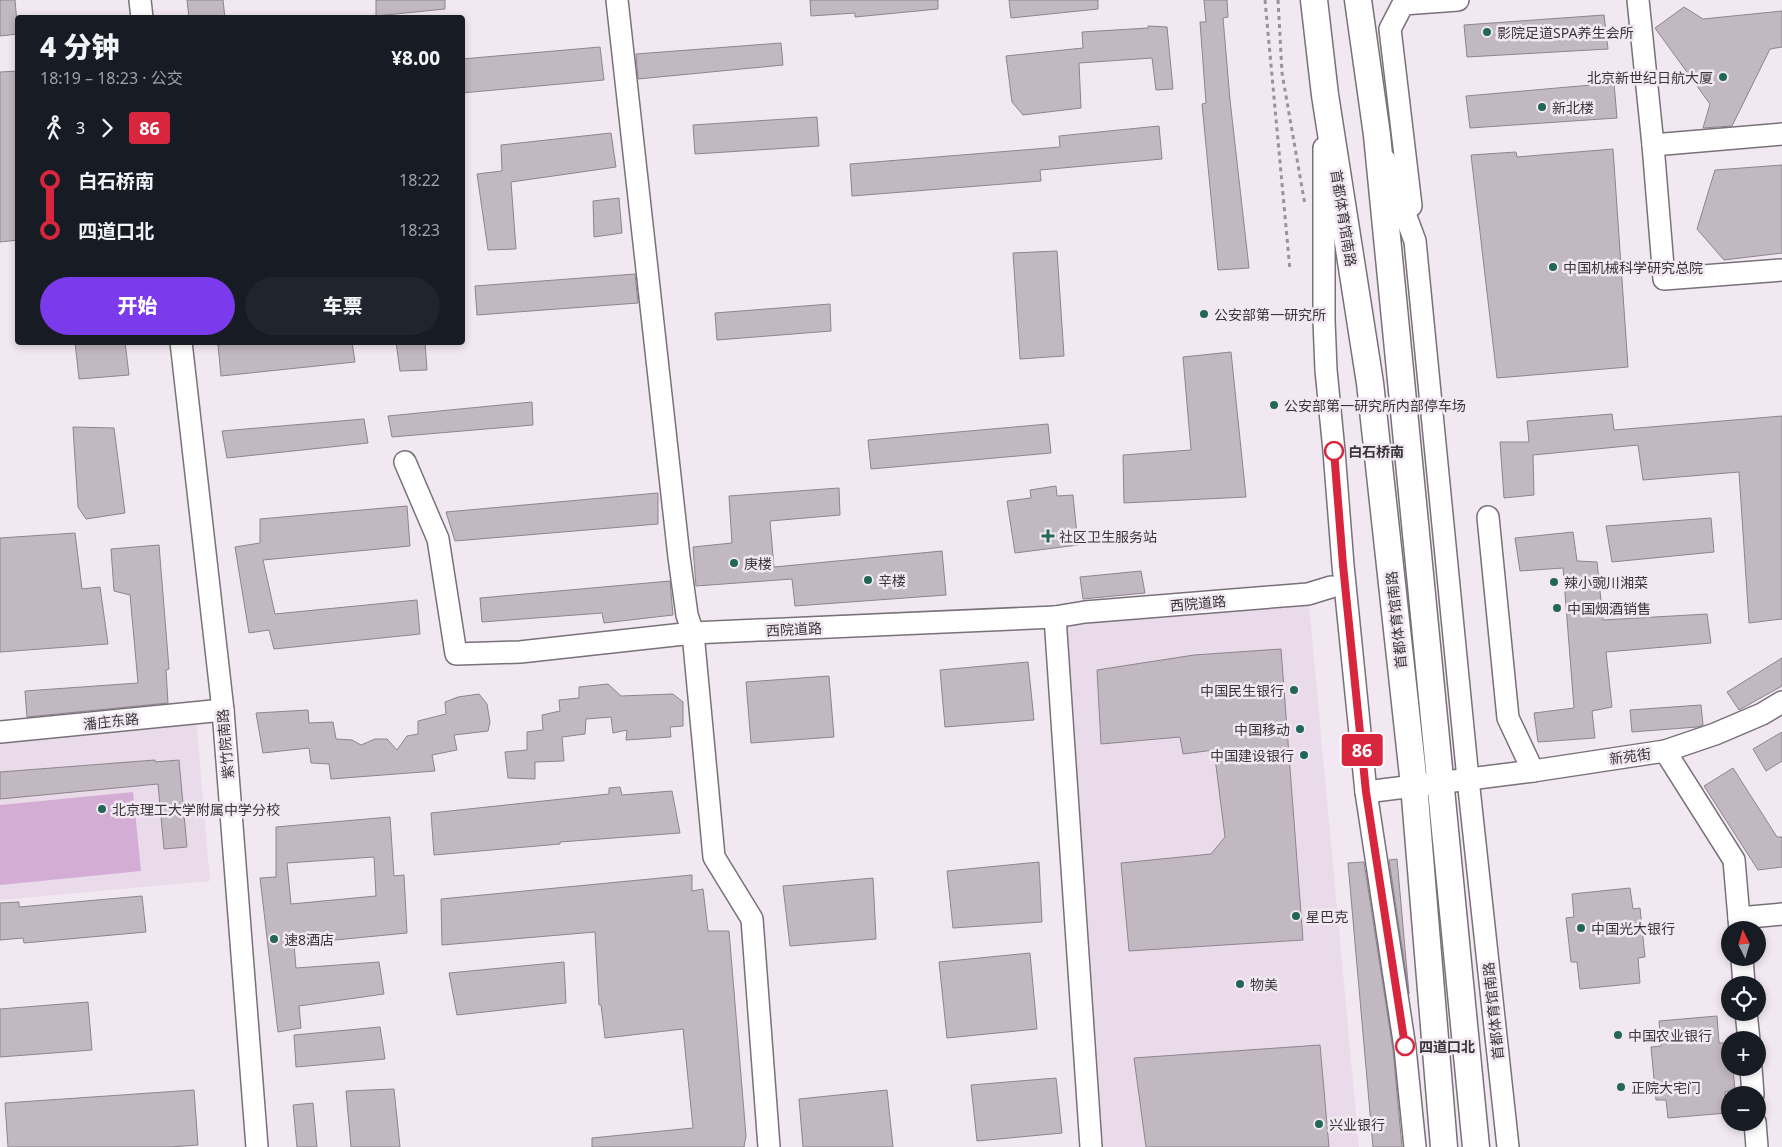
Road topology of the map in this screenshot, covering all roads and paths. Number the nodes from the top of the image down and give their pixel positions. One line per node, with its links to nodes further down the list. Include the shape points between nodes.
1 (140, 0): 9 (street)
2 (617, 0): 23 (street, via 679,557)
3 (1265, 0): 16 (path)
4 (1278, 0): 14 (path, via 1282,72)
5 (1314, 0): 10 (main road, 首都体育馆南路)
6 (1358, 0): 12 (main road, 首都体育馆南路)
7 (1458, 0): 15 (street, via 1403,4 1390,29)
8 (1638, 0): 13 (street)
9 (142, 15)
10 (1324, 95): 31 (main road, 首都体育馆南路, via 1370,383); 32 (street, 首都体育馆南路, via 1326,370)
11 (1782, 134): 13 (street)
12 (1376, 135): 15 (street, 首都体育馆南路); 30 (main road, 首都体育馆南路)
13 (1654, 145): 17 (street, via 1664,280)
14 (1305, 206)
15 (1415, 241): 29 (street, 首都体育馆南路)
16 (1290, 270)
17 (1782, 270)
18 (181, 345): 25 (street, 紫竹院南路)
19 (405, 462): 23 (street, 西院道路, via 438,539 456,654 520,652)
20 (1488, 517): 28 (street, via 1508,718)
21 (1331, 587): 22 (street, 西院道路, via 1308,594)
22 (1055, 617): 23 (street, 西院道路); 39 (street)
23 (694, 633): 38 (street, via 714,857 752,919)
24 (1782, 702): 27 (street, 新苑街, via 1715,734)
25 (223, 710): 26 (street, 潘庄东路); 37 (street, 紫竹院南路)
26 (0, 732)
27 (1665, 751): 28 (street, 新苑街); 34 (street, via 1734,860)
28 (1533, 771): 29 (street, 新苑街)
29 (1468, 779): 30 (street, 新苑街); 43 (street, 首都体育馆南路)
30 (1441, 782): 31 (street, 新苑街); 42 (main road, 首都体育馆南路)
31 (1414, 785): 32 (street, 新苑街); 41 (main road, 首都体育馆南路)
32 (1366, 792): 40 (street, 首都体育馆南路, via 1405,1048)
33 (1782, 914): 35 (street)
34 (1739, 921)
35 (1752, 921)
36 (1756, 1131): 44 (street)
37 (258, 1147)
38 (769, 1147)
39 (1091, 1147)
40 (1415, 1147)
41 (1444, 1147)
42 (1476, 1147)
43 (1508, 1147)
44 (1757, 1147)

